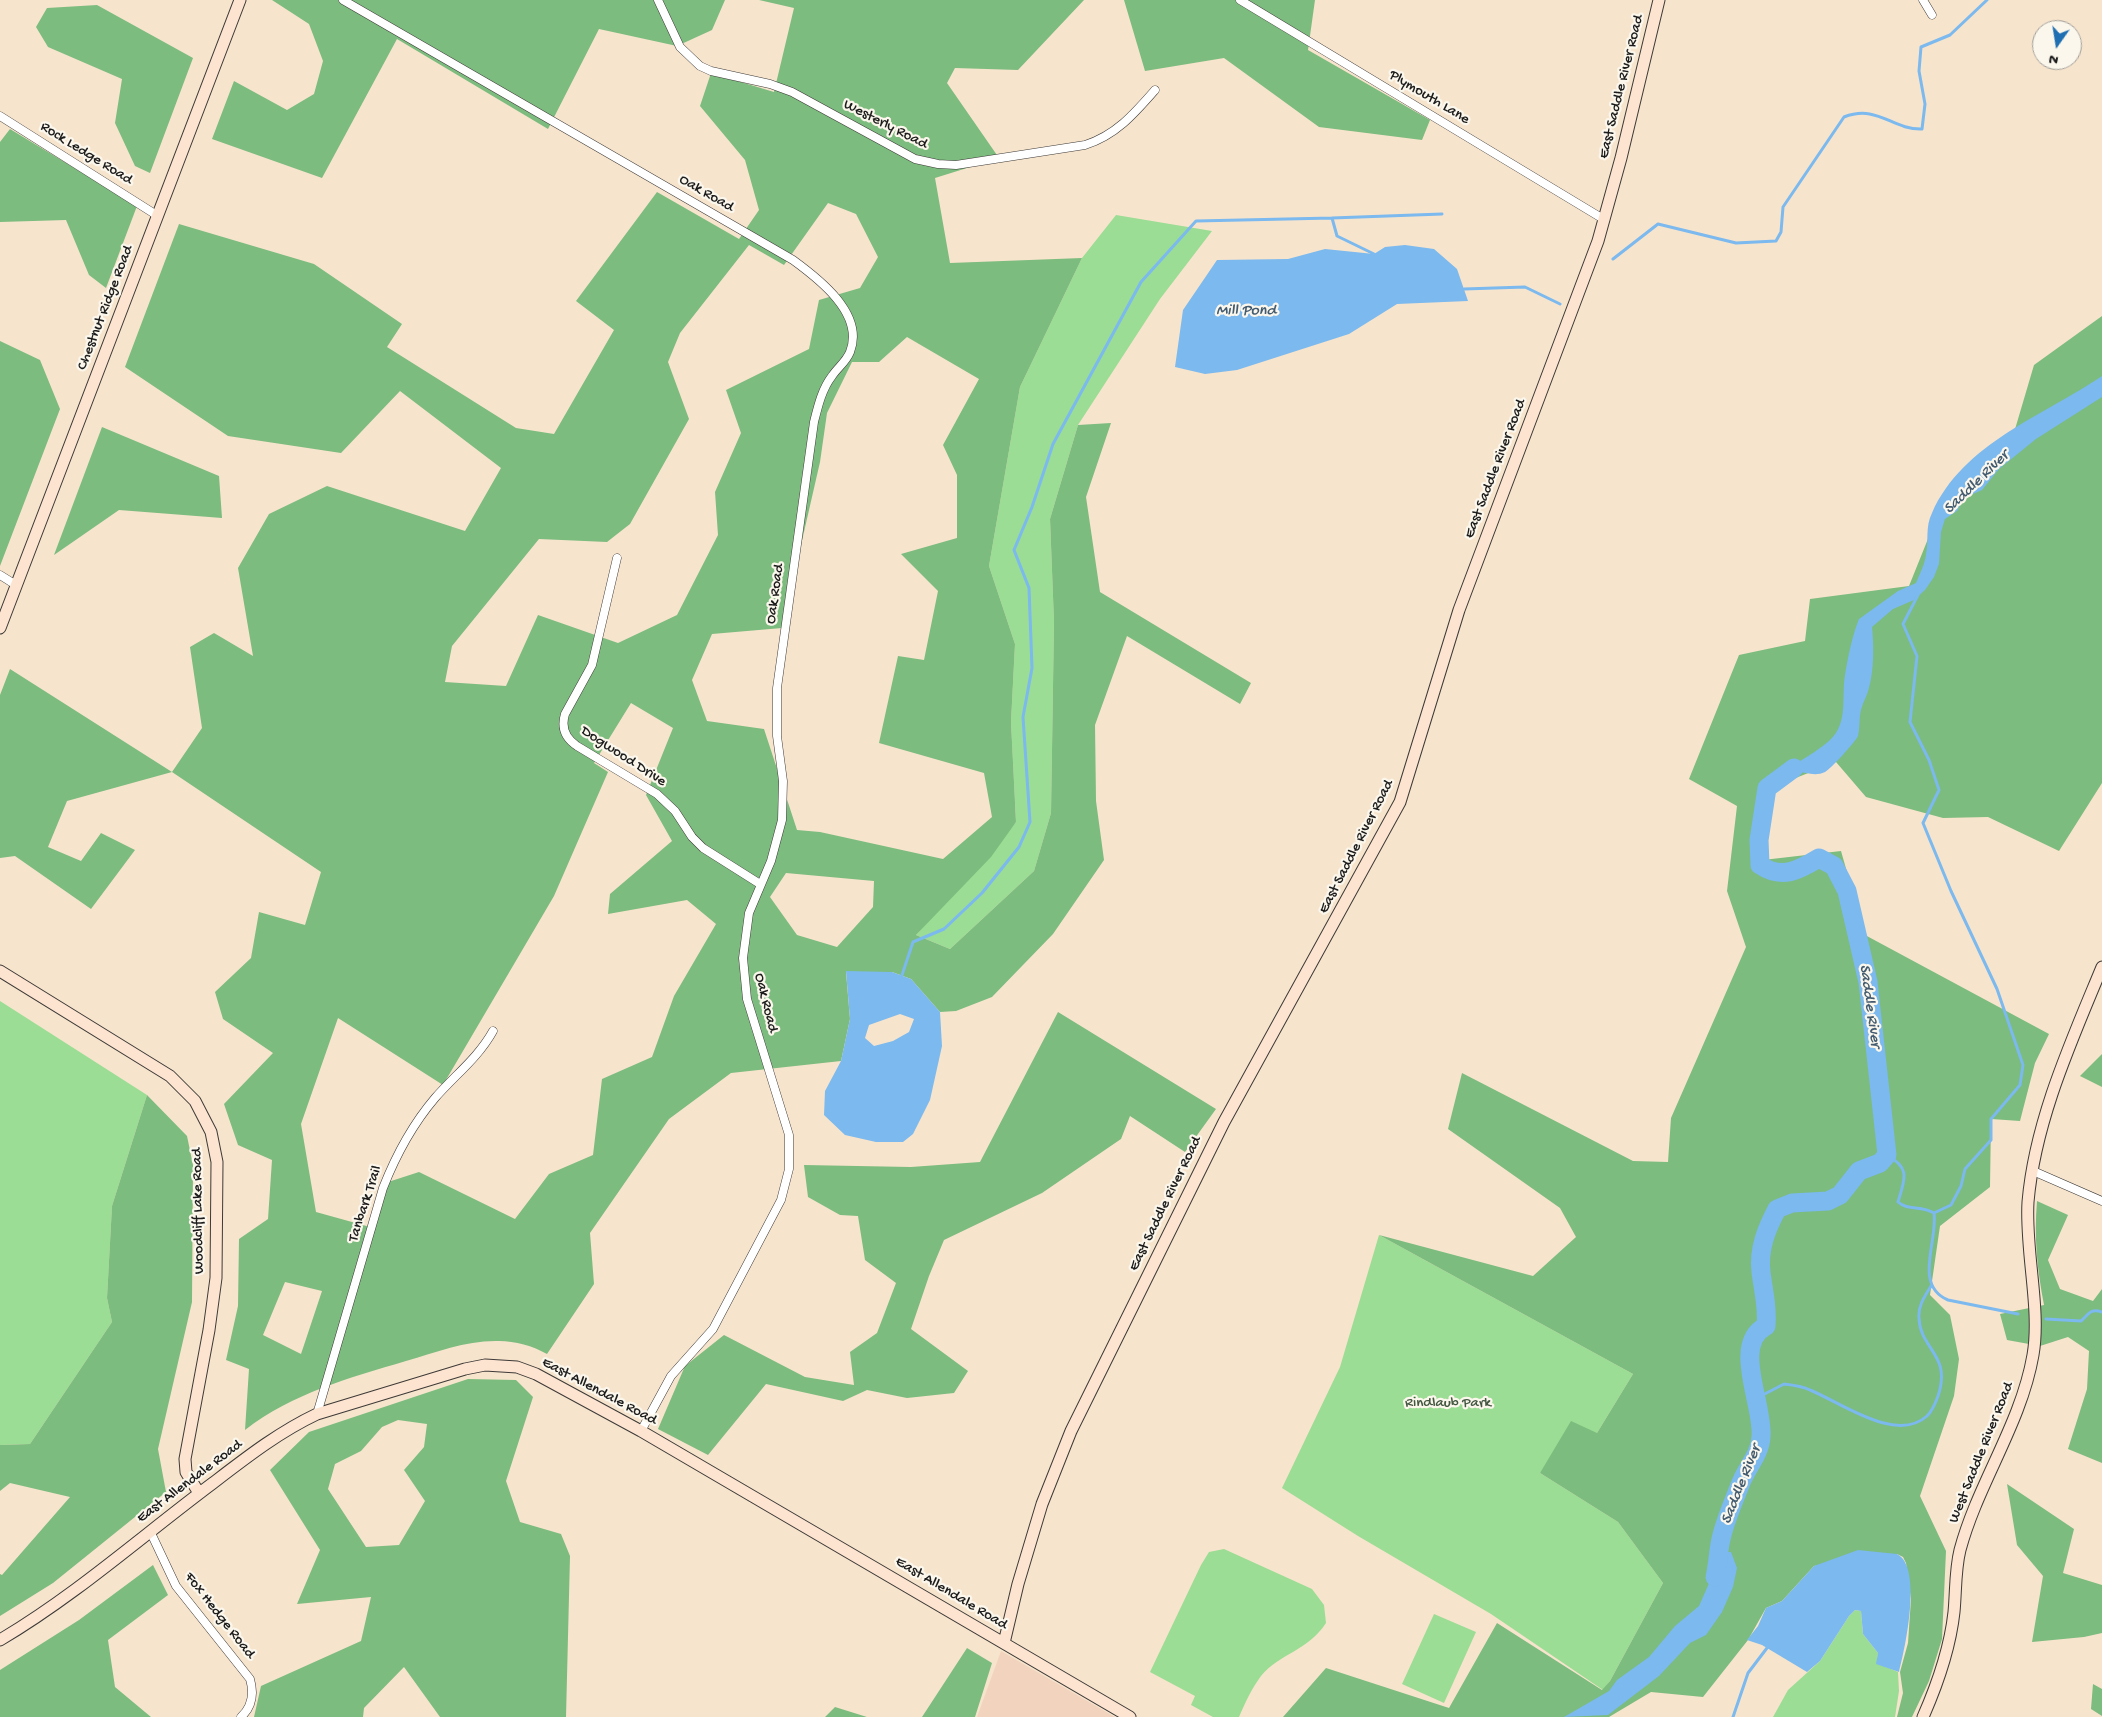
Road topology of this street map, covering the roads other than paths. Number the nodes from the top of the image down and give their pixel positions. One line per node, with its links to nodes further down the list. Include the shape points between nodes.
1 (240, 0): 10 (main road, Chestnut Ridge Road)
2 (343, 0): 16 (street, Oak Road, via 793,260 835,297 850,322 853,332 850,351 826,384 814,422 777,688 782,820 771,861)
3 (658, 0): 8 (street, Westerly Road, via 680,47 700,66 792,92 910,157 938,164 963,164 1085,145 1123,125)
4 (1240, 0): 11 (street, Plymouth Lane)
5 (1659, 0): 11 (main road, East Saddle River Road)
6 (1923, 0): 7 (street)
7 (1932, 15)
8 (1155, 90)
9 (0, 116): 10 (street, Rock Ledge Road)
10 (158, 216): 14 (main road, Chestnut Ridge Road)
11 (1605, 220): 27 (main road, East Saddle River Road, via 1472,573 1400,802 1224,1122 1071,1431 1042,1504)
12 (617, 558): 16 (street, Dogwood Drive, via 592,665 563,721 567,736 657,794 703,848)
13 (0, 575): 14 (street)
14 (16, 585): 15 (main road, Chestnut Ridge Road)
15 (0, 628)
16 (760, 884): 23 (street, Oak Road, via 745,935 744,977 747,999 789,1136 786,1185 713,1329 671,1376)
17 (2102, 967): 20 (main road, West Saddle River Road, via 2055,1085)
18 (0, 971): 24 (main road, Woodcliff Lake Road, via 170,1076 195,1101 211,1132 216,1162 215,1286 185,1459 186,1472)
19 (493, 1031): 22 (street, Tanbark Trail, via 481,1051 421,1116 392,1166)
20 (2033, 1171): 21 (street); 30 (main road, West Saddle River Road, via 2028,1238 2034,1353 2018,1410 1960,1550 1954,1612 1945,1659)
21 (2102, 1202)
22 (317, 1414): 23 (main road, East Allendale Road, via 466,1369 502,1365 536,1374); 24 (main road, East Allendale Road, via 276,1435)
23 (641, 1431): 27 (main road, East Allendale Road)
24 (199, 1493): 25 (main road, East Allendale Road)
25 (150, 1531): 26 (main road, East Allendale Road, via 62,1602); 28 (street, Fox Hedge Road, via 176,1586 250,1679 253,1696)
26 (0, 1640)
27 (1004, 1643): 29 (main road, East Allendale Road)
28 (242, 1717)
29 (1130, 1717)
30 (1923, 1717)

